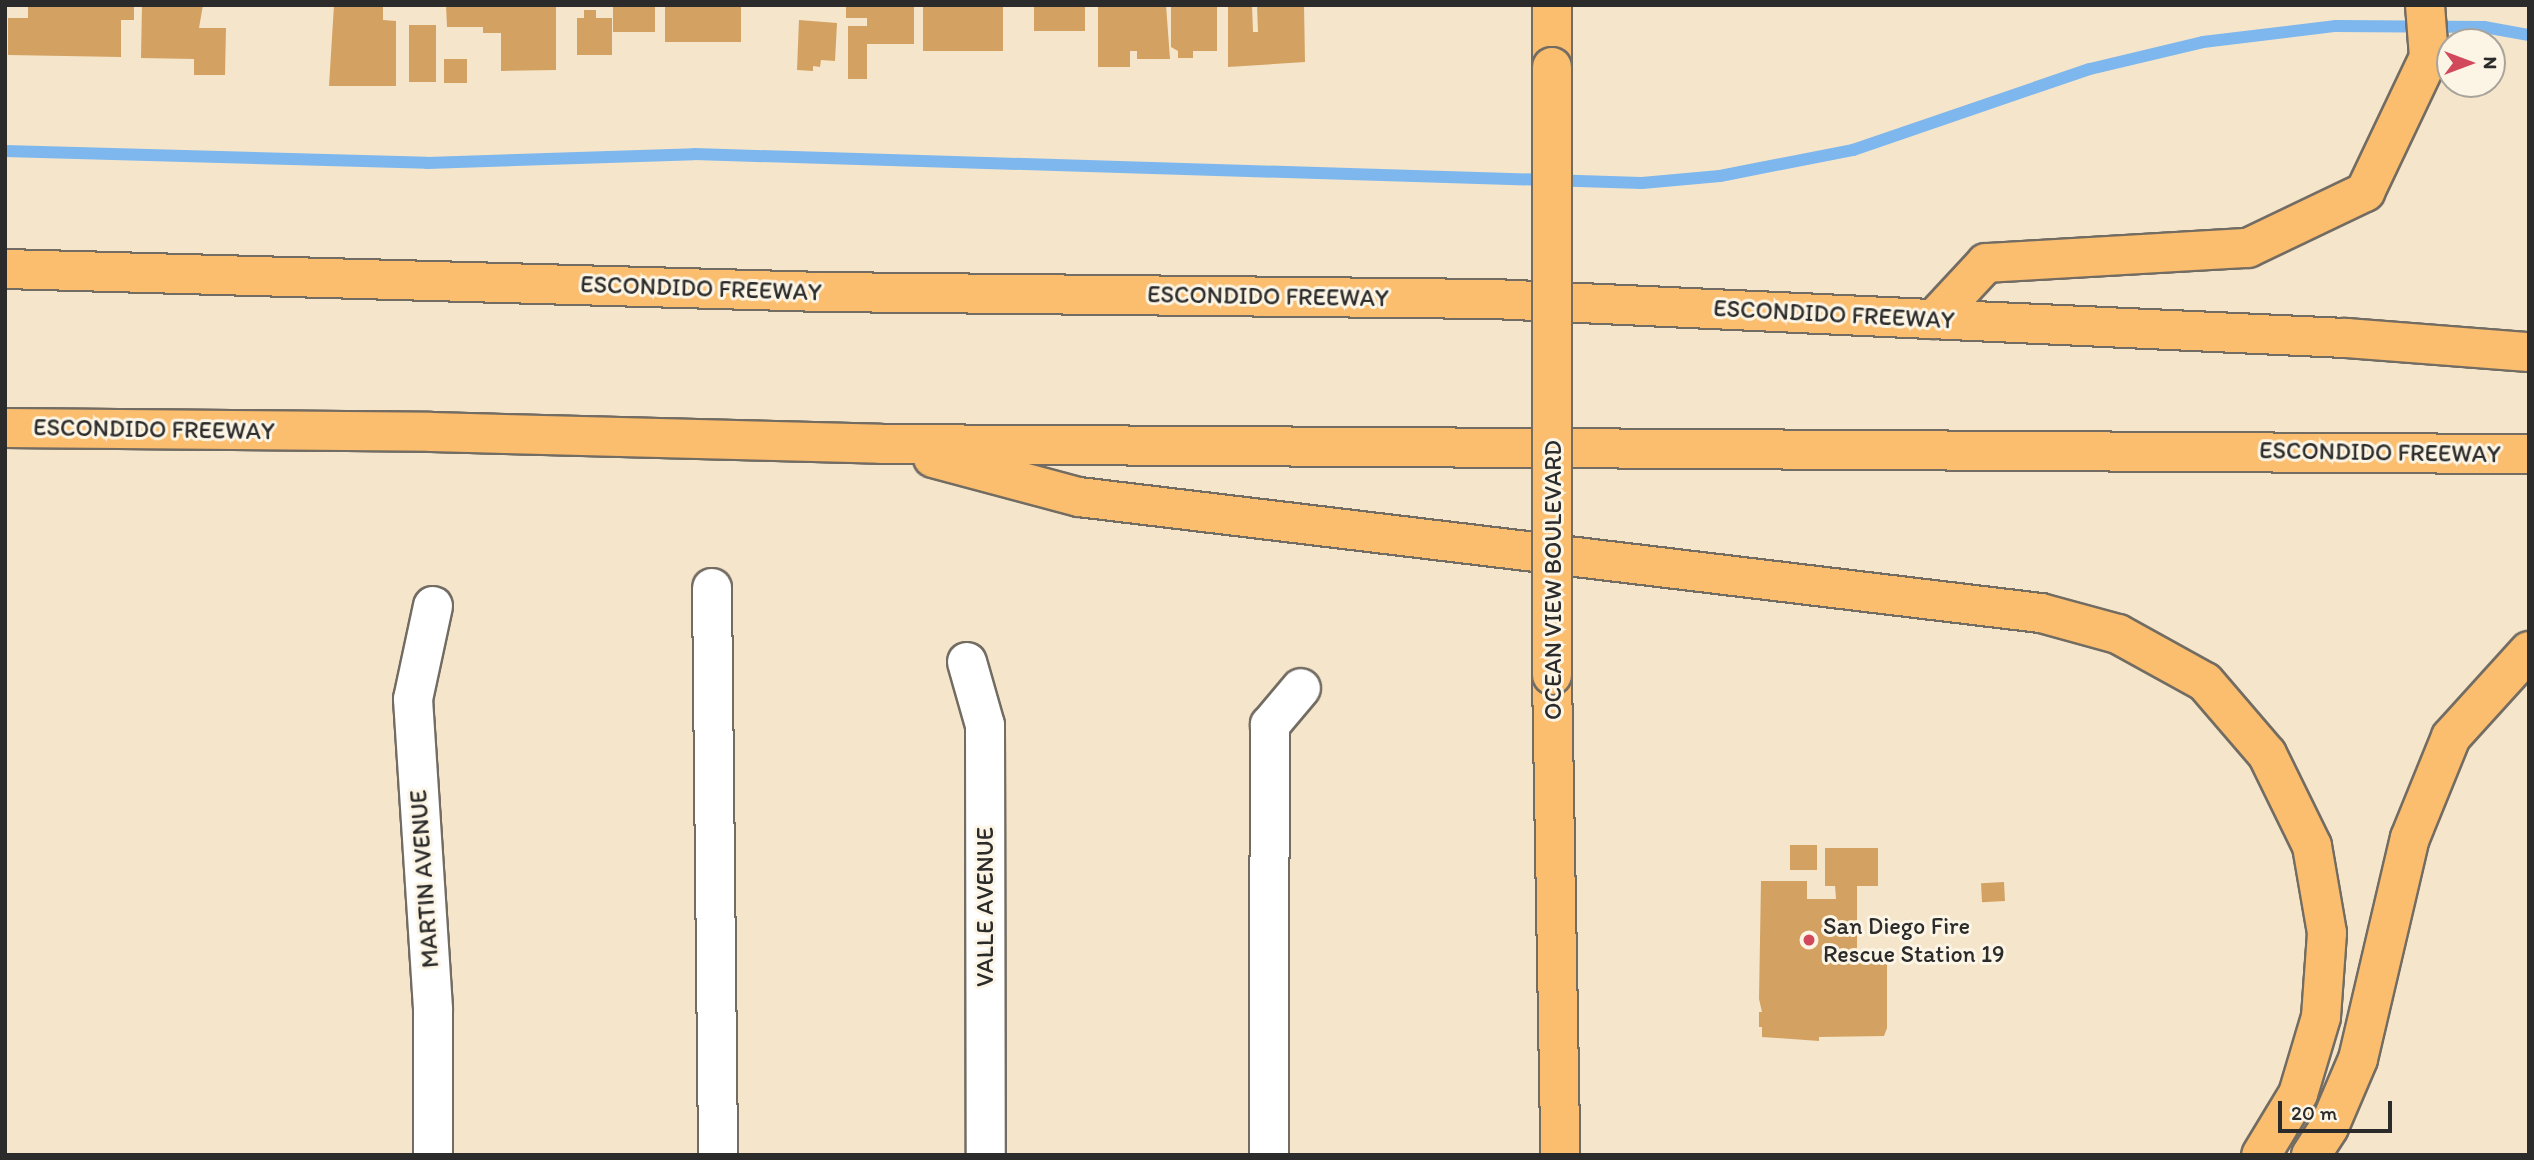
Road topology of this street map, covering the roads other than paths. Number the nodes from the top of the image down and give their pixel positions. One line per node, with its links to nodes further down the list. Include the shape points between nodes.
1 (1552, 5): 18 (main road, OCEAN VIEW BOULEVARD, bridge, via 1552,675)
2 (2425, 5): 4 (main road, via 2429,57 2365,192 2248,248 1986,263)
3 (5, 269): 4 (main road, ESCONDIDO FREEWAY, via 824,292 1493,299)
4 (1934, 318): 5 (main road, ESCONDIDO FREEWAY, via 2346,338)
5 (2529, 352)
6 (5, 428): 7 (main road, ESCONDIDO FREEWAY, via 431,432)
7 (881, 444): 8 (main road, ESCONDIDO FREEWAY); 19 (main road, via 1079,497 2040,613 2118,634 2205,682 2267,754 2312,846 2327,933 2321,1017 2298,1094)
8 (2529, 454)
9 (712, 588): 15 (street)
10 (433, 606): 14 (street, MARTIN AVENUE, via 413,699 433,1010)
11 (2529, 651): 20 (main road, via 2451,737 2410,838 2358,1059 2329,1127)
12 (967, 662): 16 (street, VALLE AVENUE, via 985,725)
13 (1301, 688): 17 (street, via 1270,725)
14 (433, 1155)
15 (718, 1155)
16 (986, 1155)
17 (1269, 1155)
18 (1560, 1155)
19 (2261, 1155)
20 (2311, 1155)

